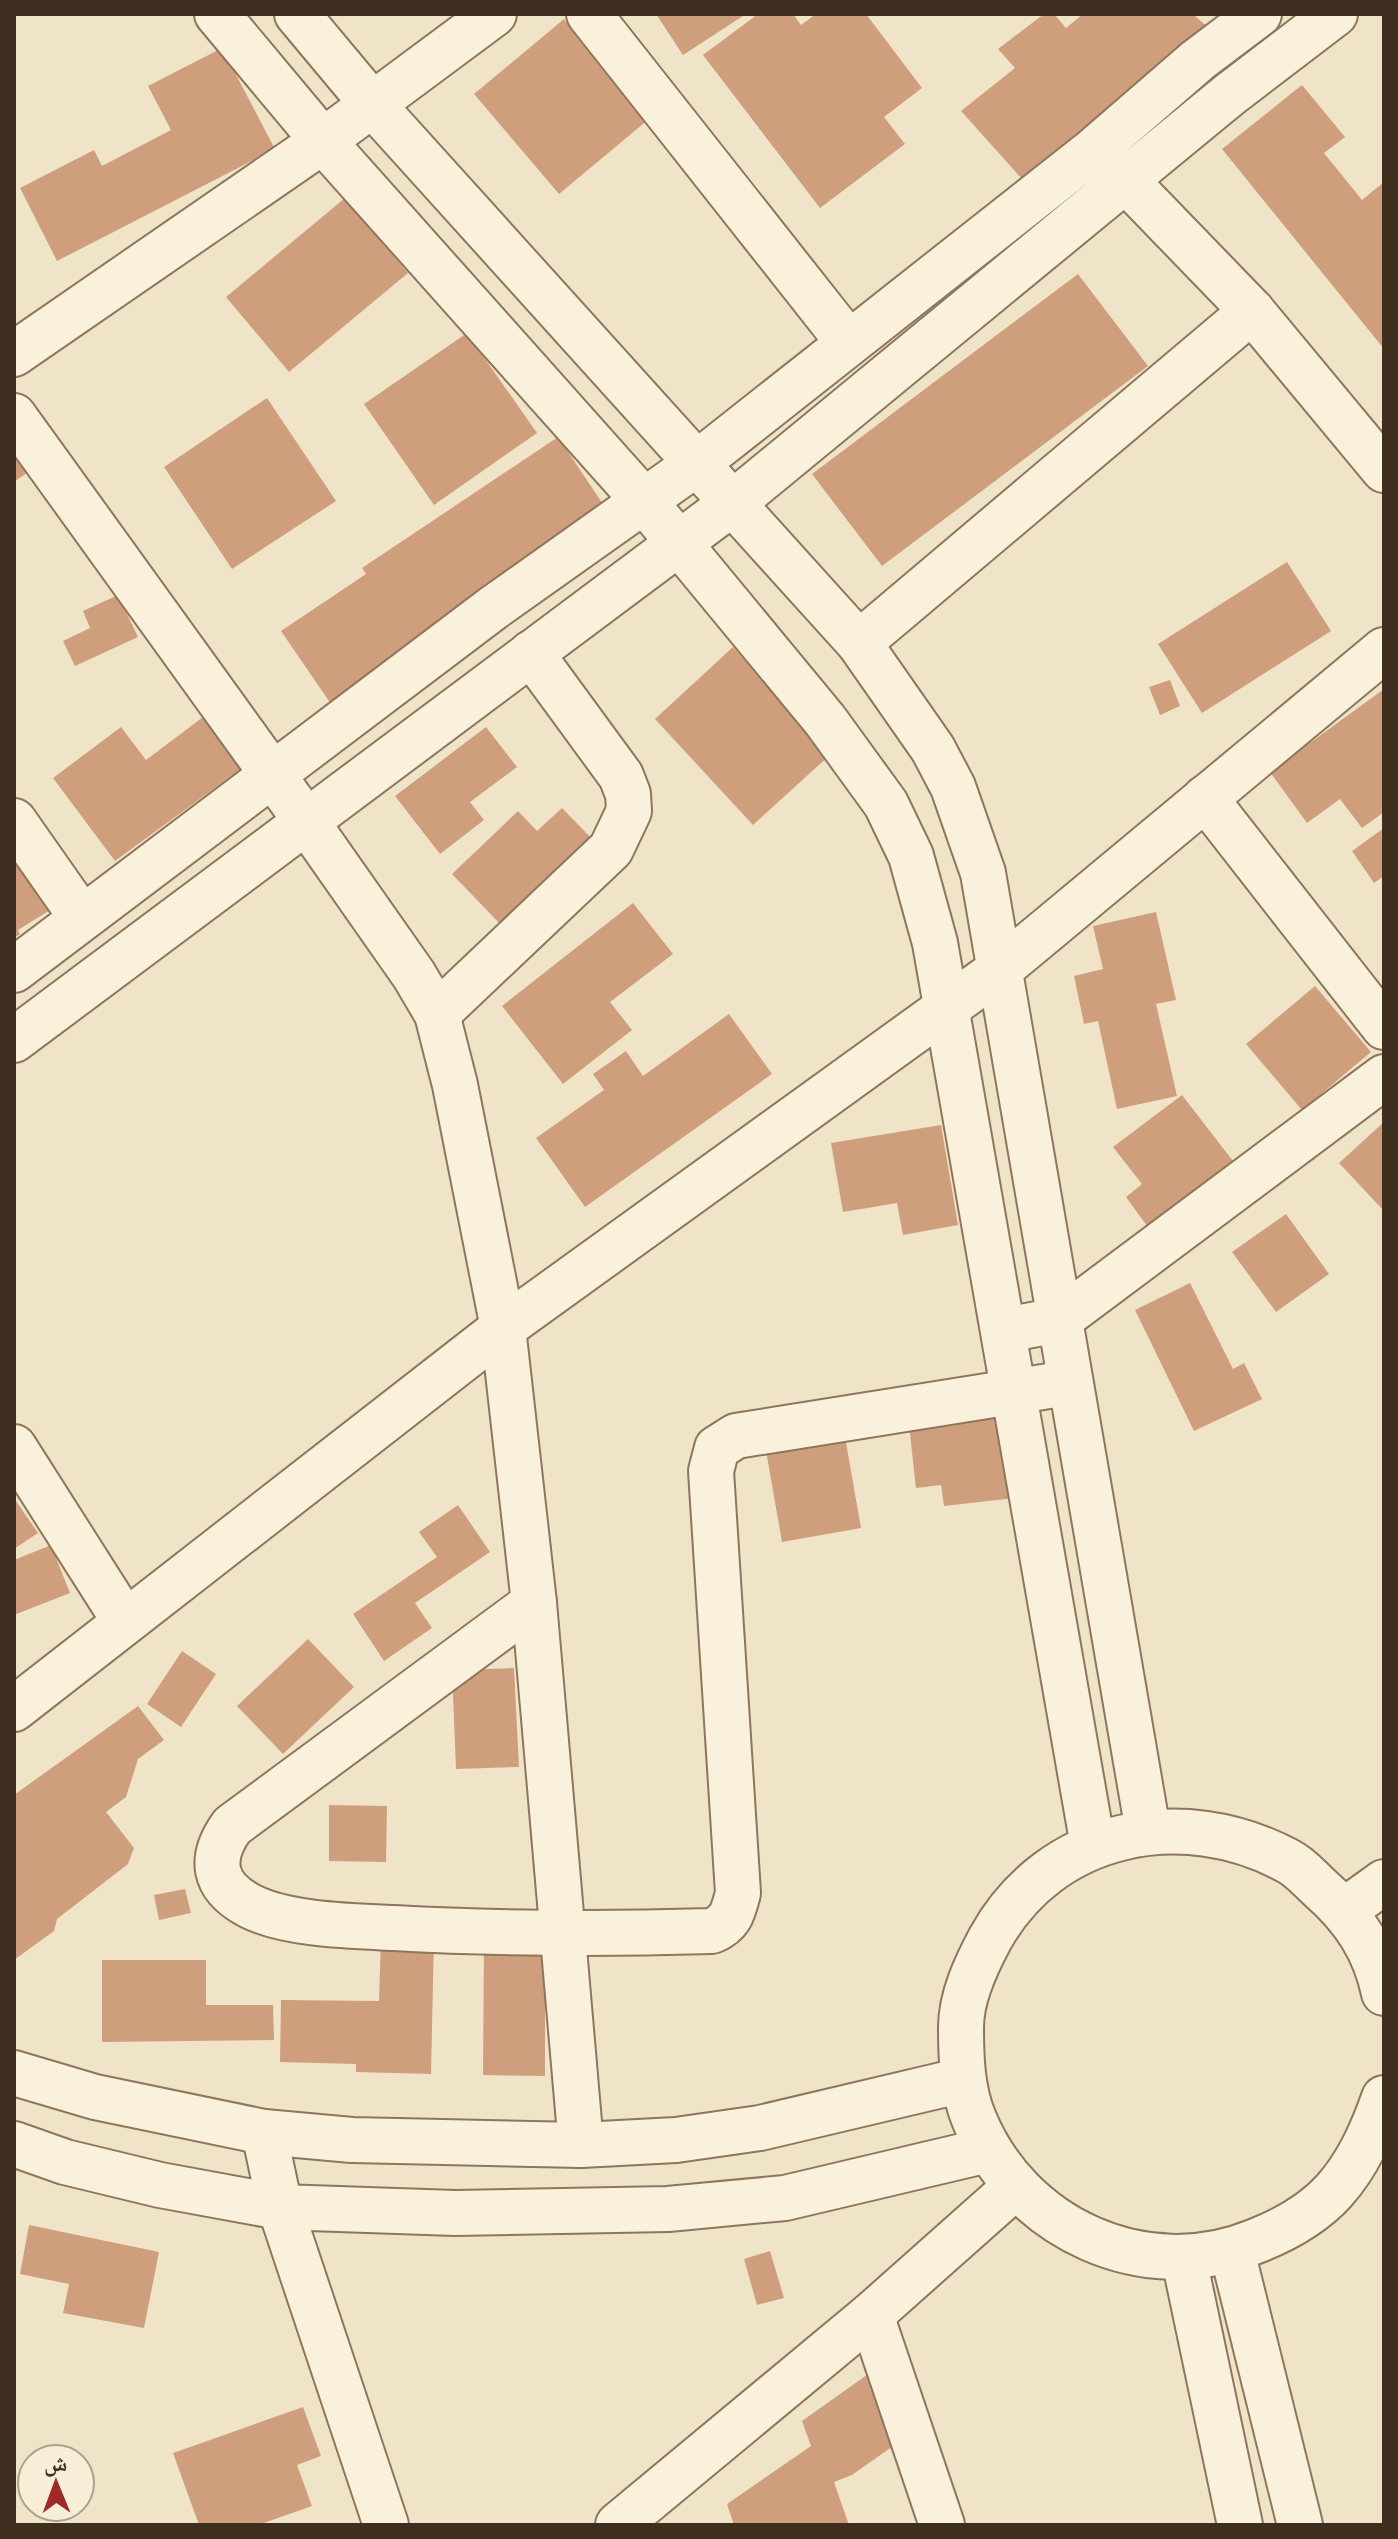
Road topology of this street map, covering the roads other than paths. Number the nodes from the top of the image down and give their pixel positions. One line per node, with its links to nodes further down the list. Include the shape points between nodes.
1 (217, 14): 8 (street)
2 (297, 14): 7 (street)
3 (494, 14): 7 (street)
4 (589, 14): 12 (street)
5 (1259, 14): 9 (street)
6 (1335, 14): 10 (street)
7 (373, 105): 8 (street); 15 (street)
8 (323, 141): 13 (street); 17 (street)
9 (1094, 150): 10 (street); 12 (street)
10 (1126, 179): 11 (street); 18 (street)
11 (1252, 311): 16 (street); 20 (street)
12 (848, 342): 15 (street)
13 (17, 344)
14 (14, 416): 23 (street)
15 (696, 464): 17 (street); 18 (street)
16 (1384, 470)
17 (645, 502): 19 (street); 23 (street)
18 (734, 502): 19 (street); 20 (street)
19 (679, 543): 22 (street); 30 (street, via 825,720 886,804 911,856 925,902)
20 (859, 643): 29 (street, via 933,749 953,787 983,873)
21 (1384, 650): 24 (street)
22 (531, 653): 26 (street); 31 (street, via 621,776 629,811 611,849)
23 (272, 774): 26 (street); 27 (street)
24 (1205, 798): 29 (street); 32 (street)
25 (14, 821): 27 (street)
26 (306, 821): 31 (street); 33 (street)
27 (82, 918): 28 (street)
28 (14, 970)
29 (999, 970): 30 (street); 35 (street)
30 (946, 1009): 36 (street); 37 (street)
31 (437, 1014): 36 (street)
32 (1384, 1027)
33 (14, 1040)
34 (1384, 1077): 35 (street)
35 (1059, 1320): 37 (street); 38 (street)
36 (503, 1328): 41 (street); 42 (street)
37 (1005, 1330): 39 (street)
38 (1068, 1383): 39 (street); 44 (street)
39 (1015, 1392): 45 (street); 48 (street, via 736,1436 717,1448 711,1471 738,1893 733,1913 712,1931)
40 (14, 1447): 42 (street)
41 (534, 1603): 48 (street); 48 (street, via 232,1826 216,1858 219,1876 232,1892 271,1914 341,1925)
42 (124, 1620): 43 (street)
43 (14, 1709)
44 (1148, 1831): 45 (street); 47 (street, via 1221,1834 1290,1862)
45 (1093, 1846): 51 (street, via 1043,1875 1003,1916 975,1967 961,2023)
46 (1384, 1882): 47 (street)
47 (1345, 1910): 49 (street)
48 (565, 1935): 55 (street)
49 (1382, 1978)
50 (14, 2073): 53 (street, via 95,2097)
51 (963, 2080): 55 (street, via 760,2128 676,2140); 56 (street)
52 (1384, 2098): 59 (street, via 1367,2144 1333,2192 1287,2229)
53 (264, 2132): 55 (street, via 352,2140); 58 (street)
54 (14, 2144): 58 (street, via 160,2185)
55 (581, 2145)
56 (988, 2150): 57 (street); 58 (street, via 785,2198 668,2209 455,2213)
57 (1015, 2187): 60 (street, via 1063,2228 1122,2252); 61 (street)
58 (280, 2207): 63 (street)
59 (1232, 2251): 60 (street); 67 (street)
60 (1184, 2259): 66 (street)
61 (871, 2315): 62 (street); 65 (street)
62 (660, 2510): 64 (street)
63 (386, 2525)
64 (618, 2525)
65 (942, 2525)
66 (1240, 2525)
67 (1300, 2525)

